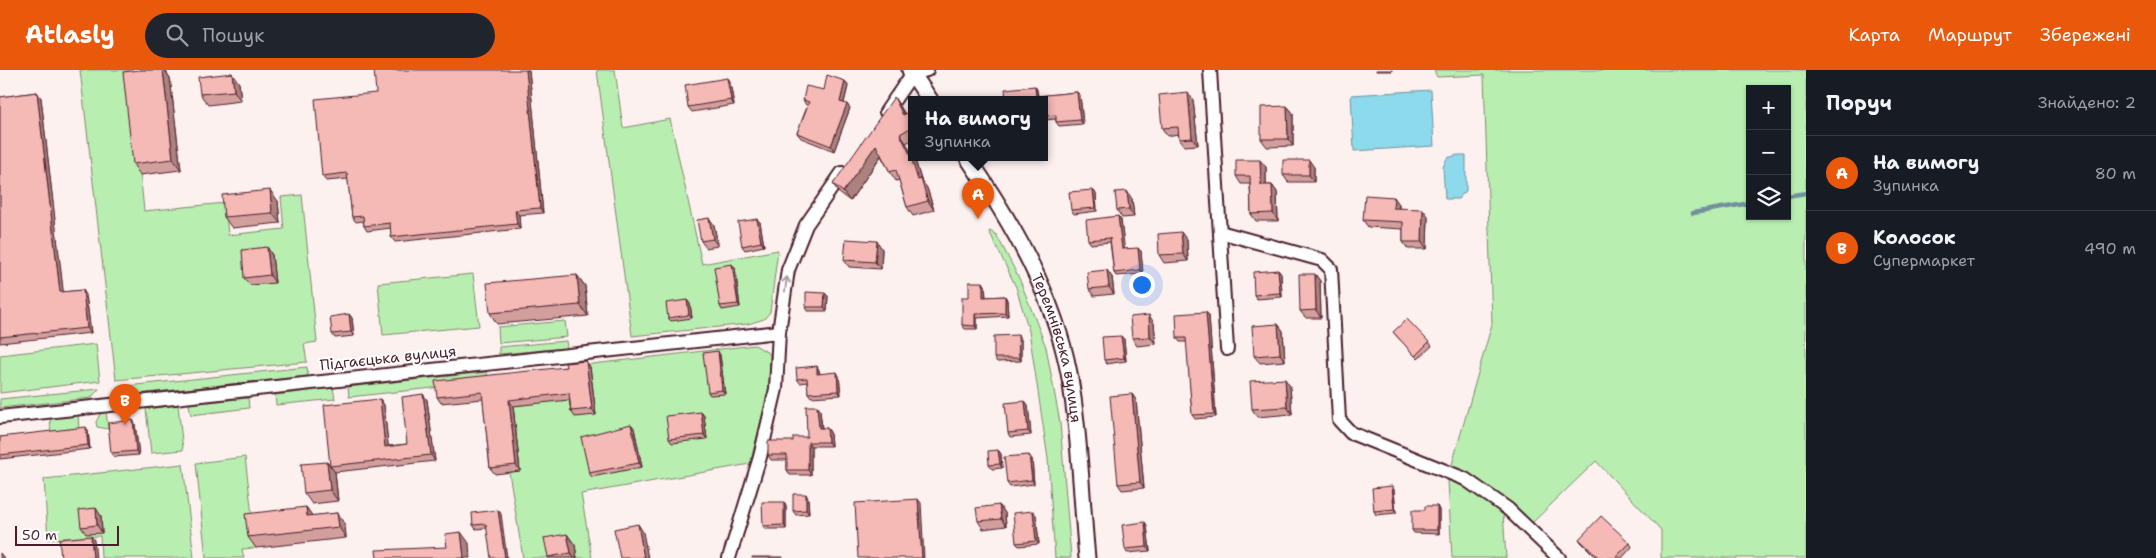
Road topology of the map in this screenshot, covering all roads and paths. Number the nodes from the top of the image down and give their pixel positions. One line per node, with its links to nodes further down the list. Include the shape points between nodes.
1 (927, 70): 3 (street)
2 (1210, 70): 8 (street)
3 (911, 72): 4 (street); 5 (street)
4 (927, 96)
5 (878, 122)
6 (850, 161): 9 (street, one-way to 6, via 788,270 806,225)
7 (970, 161): 13 (street, Теремнівська вулиця, via 1035,271 1053,319 1073,401)
8 (1220, 232): 10 (street); 14 (street, via 1322,260 1331,269 1339,420 1351,433 1465,479 1508,509)
9 (779, 332): 11 (street, Підгаєцька вулиця); 12 (street, via 774,399)
10 (1227, 349)
11 (0, 416)
12 (729, 558)
13 (1087, 558)
14 (1559, 558)

